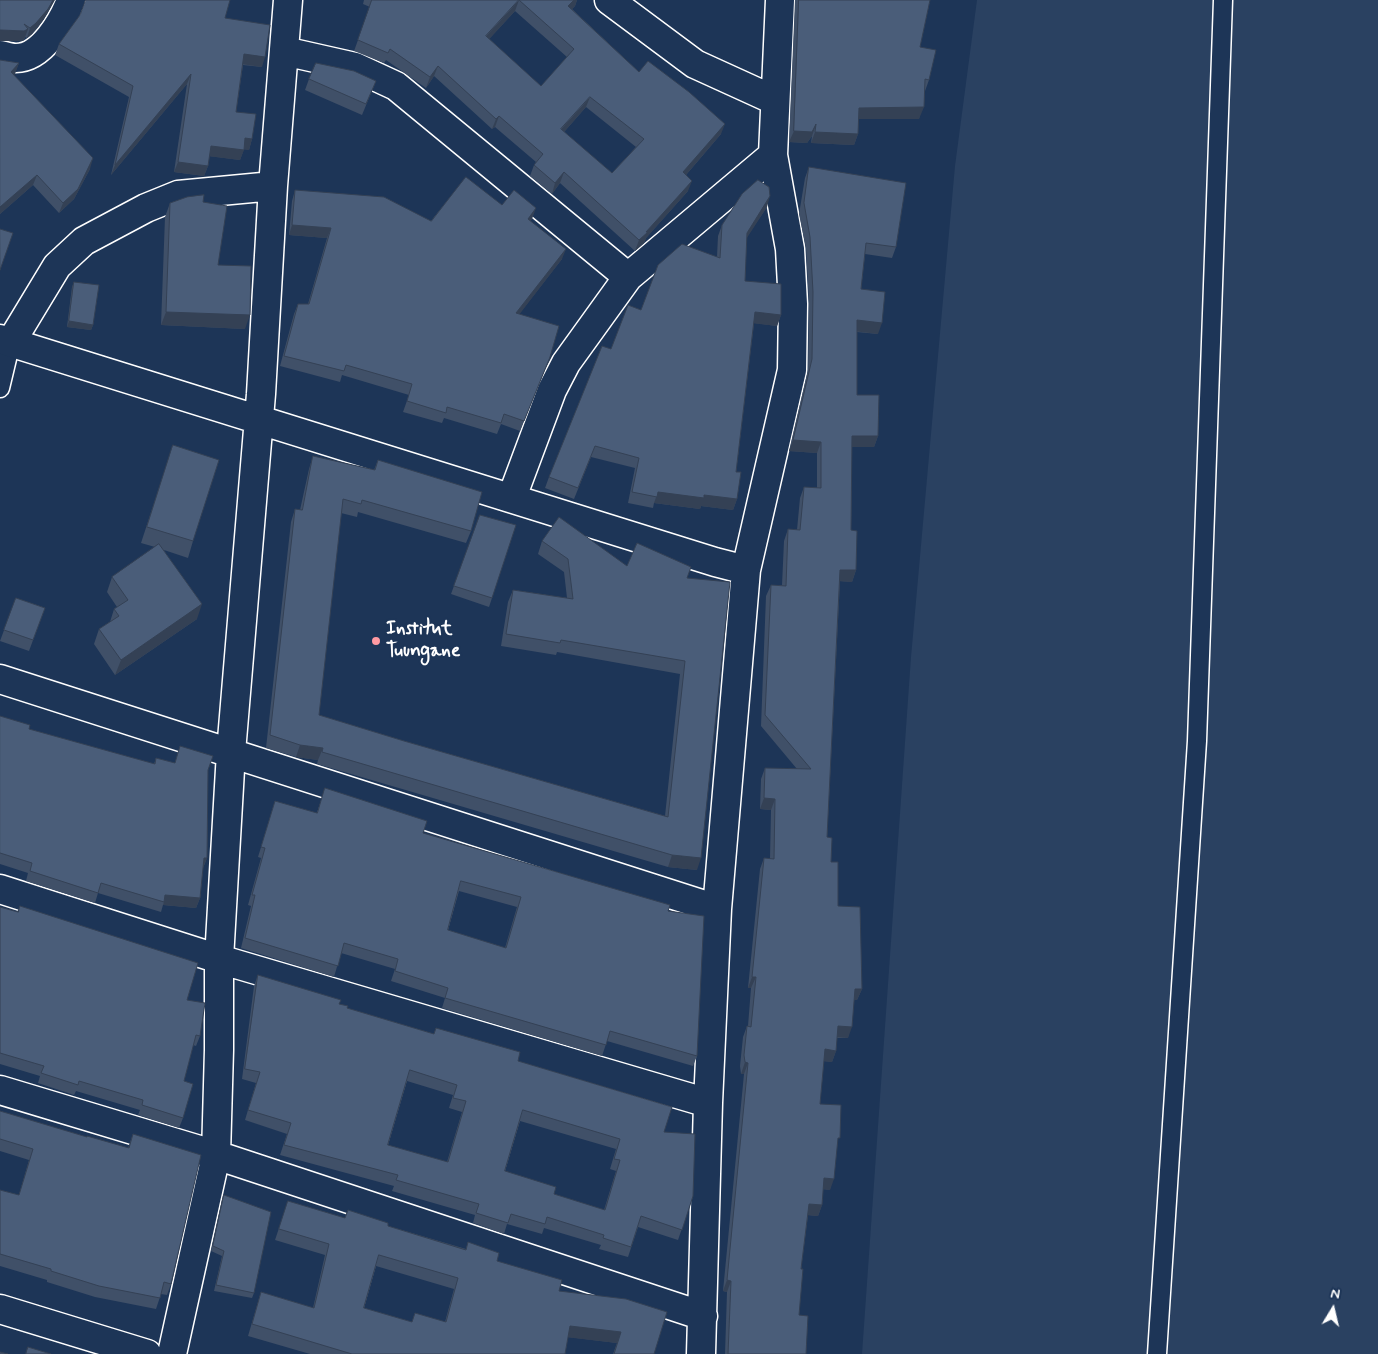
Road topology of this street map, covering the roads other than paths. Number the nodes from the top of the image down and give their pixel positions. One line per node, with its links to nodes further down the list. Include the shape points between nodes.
1 (71, 0): 7 (street, via 64,17 36,51 17,58)
2 (288, 0): 6 (street)
3 (609, 0): 8 (street, via 695,64)
4 (780, 0): 8 (street)
5 (1223, 0): 30 (lane, via 1197,741)
6 (284, 51): 10 (street); 11 (street, via 355,67 396,86)
7 (0, 55)
8 (774, 100): 9 (street)
9 (773, 156): 11 (street); 16 (street, via 790,249 792,370)
10 (273, 186): 12 (street, via 178,195 84,241 57,266); 14 (street)
11 (628, 277): 15 (street, via 566,363 552,390)
12 (6, 341): 13 (lane); 14 (street)
13 (0, 388)
14 (258, 419): 15 (street); 18 (street)
15 (512, 497): 16 (street)
16 (746, 570): 20 (street)
17 (0, 679): 18 (street)
18 (231, 752): 20 (street); 21 (street)
19 (0, 889): 21 (street)
20 (717, 909): 23 (street)
21 (219, 959): 23 (street); 24 (street)
22 (0, 1090): 24 (street)
23 (708, 1103): 26 (street)
24 (216, 1155): 26 (street); 28 (street)
25 (0, 1309): 27 (street)
26 (703, 1316): 29 (street)
27 (147, 1354)
28 (172, 1354)
29 (701, 1354)
30 (1157, 1354)

